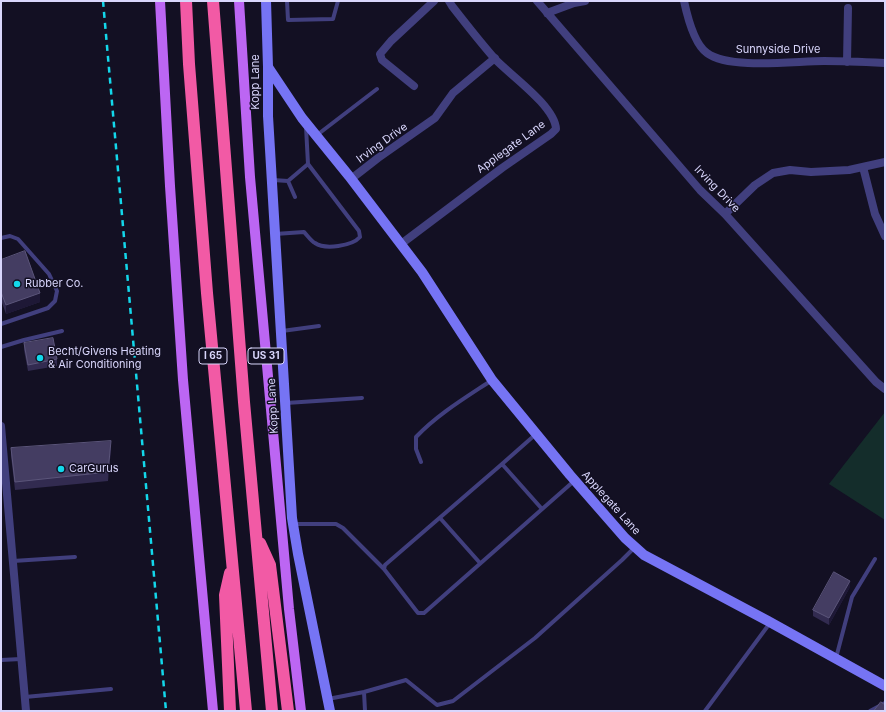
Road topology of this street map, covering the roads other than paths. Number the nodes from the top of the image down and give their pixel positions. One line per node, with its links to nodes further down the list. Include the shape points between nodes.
1 (160, 1): 72 (main road, via 183,380)
2 (186, 1): 59 (highway, I 65, via 207,293)
3 (213, 1): 53 (highway, I 65)
4 (239, 1): 77 (main road, US 31, via 250,177 289,609)
5 (266, 1): 18 (street, Kopp Lane)
6 (287, 1): 7 (lane, via 288,20 333,19)
7 (338, 1)
8 (434, 1): 19 (street, via 380,54 382,60)
9 (449, 1): 15 (street, Applegate Lane)
10 (536, 1): 14 (street, Irving Drive)
11 (585, 1): 14 (street)
12 (684, 1): 16 (street, Sunnyside Drive, via 695,37 706,53 720,60 771,63)
13 (848, 8): 16 (street)
14 (547, 13): 30 (street, Irving Drive, via 700,190)
15 (495, 58): 26 (street, Irving Drive, via 453,93 435,118); 34 (street, Applegate Lane, via 525,85 552,115 556,121 556,129)
16 (847, 62): 17 (street, Sunnyside Drive)
17 (885, 63)
18 (268, 67): 21 (street, Applegate Lane); 27 (street, Kopp Lane)
19 (414, 86)
20 (377, 89): 22 (lane)
21 (305, 122): 22 (street, Applegate Lane); 24 (lane)
22 (316, 136): 26 (street, Applegate Lane)
23 (885, 162): 25 (street)
24 (308, 164): 28 (lane); 31 (lane, via 359,231 360,237 356,241 334,247 323,247 315,244 304,232)
25 (863, 167): 30 (street, via 849,170 790,170 773,173 755,185); 32 (street)
26 (351, 179): 34 (street, Applegate Lane)
27 (272, 180): 28 (lane); 31 (street, Kopp Lane)
28 (288, 180): 29 (lane)
29 (295, 197)
30 (725, 214): 41 (street, Irving Drive)
31 (275, 234): 38 (street, Kopp Lane)
32 (885, 236)
33 (1, 238): 35 (lane, via 10,236 18,239 49,274 57,291 55,301 48,308)
34 (400, 244): 40 (street, Applegate Lane, via 422,272)
35 (1, 324)
36 (319, 326): 38 (lane)
37 (62, 331): 39 (lane)
38 (281, 332): 43 (street, Kopp Lane)
39 (1, 347)
40 (492, 380): 45 (street, Applegate Lane); 46 (lane, via 456,404 416,437 416,449)
41 (885, 389)
42 (362, 398): 43 (lane)
43 (285, 403): 52 (street, Kopp Lane)
44 (1, 426): 48 (street)
45 (536, 434): 47 (lane); 49 (street, Applegate Lane)
46 (421, 462)
47 (502, 464): 50 (lane); 51 (lane)
48 (3, 473): 57 (street)
49 (574, 481): 50 (lane); 54 (street, Applegate Lane)
50 (542, 509): 58 (lane)
51 (440, 518): 58 (lane); 60 (lane, via 385,565)
52 (293, 524): 60 (lane, via 336,524); 69 (street, Kopp Lane)
53 (256, 535): 75 (highway, I 65); 76 (highway, via 270,565)
54 (635, 547): 61 (street, Applegate Lane, via 644,555); 67 (lane, via 535,638 453,701 437,705 406,680)
55 (75, 557): 57 (lane)
56 (875, 559): 62 (lane, via 852,597)
57 (13, 561): 63 (street)
58 (480, 563): 60 (lane, via 424,613 418,613)
59 (232, 566): 73 (highway, via 225,595); 74 (highway, I 65)
60 (384, 569)
61 (771, 622): 62 (street, Applegate Lane); 80 (lane)
62 (836, 658): 65 (street, Applegate Lane)
63 (22, 659): 64 (lane); 68 (street)
64 (1, 660)
65 (885, 686)
66 (111, 689): 68 (lane)
67 (364, 692): 69 (lane); 79 (lane)
68 (25, 697): 71 (street)
69 (328, 699): 78 (street, Kopp Lane)
70 (885, 703): 81 (lane)
71 (26, 711)
72 (214, 711)
73 (230, 711)
74 (246, 711)
75 (272, 711)
76 (288, 711)
77 (301, 711)
78 (330, 711)
79 (365, 711)
80 (705, 711)
81 (870, 711)

